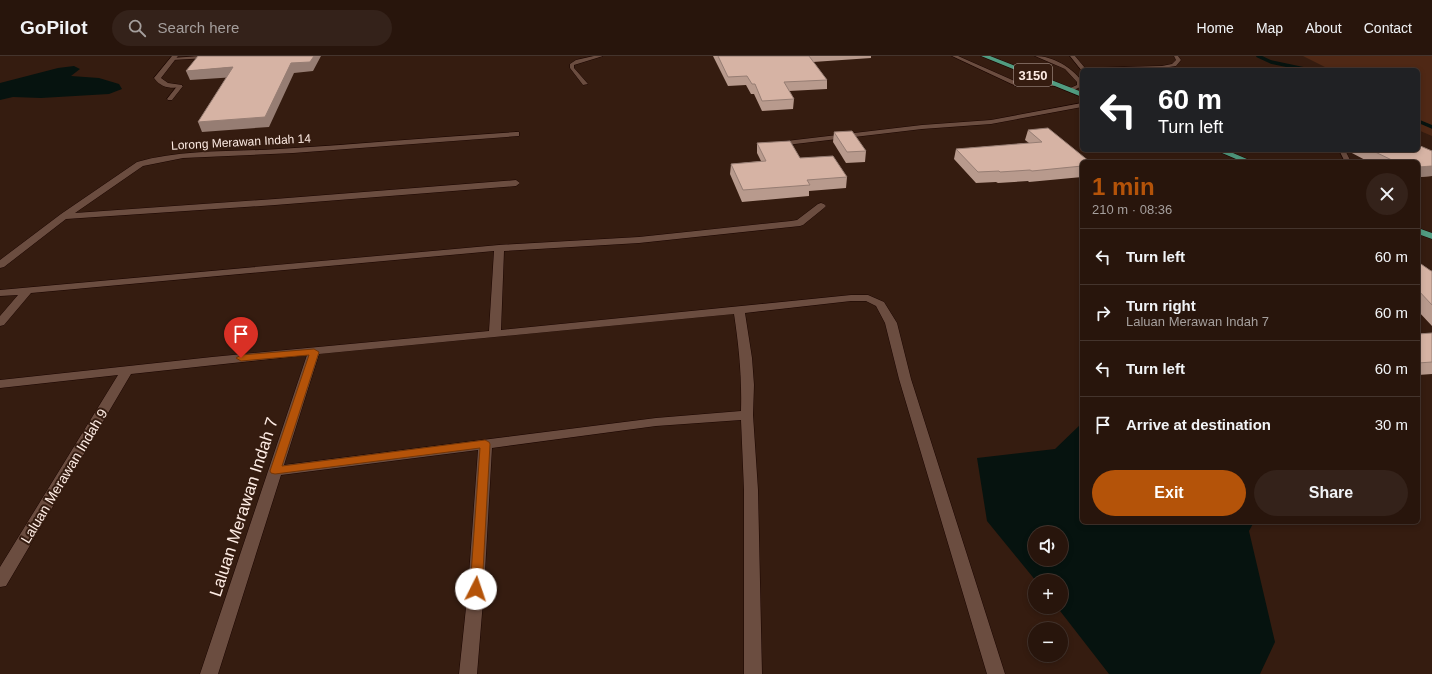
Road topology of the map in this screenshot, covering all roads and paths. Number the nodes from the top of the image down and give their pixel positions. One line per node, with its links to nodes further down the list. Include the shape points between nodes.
1 (226, 56): 8 (lane)
2 (601, 56): 13 (lane, via 572,64 572,68)
3 (954, 56): 14 (lane, via 1018,85)
4 (984, 56): 14 (main road, 3150)
5 (1037, 56): 12 (lane)
6 (1072, 56): 9 (lane)
7 (1176, 56): 10 (lane, via 1180,60 1174,64)
8 (173, 58): 15 (street, via 157,78 161,84)
9 (1081, 68)
10 (1136, 68)
11 (1080, 72): 12 (lane)
12 (1076, 74): 16 (lane, via 1079,86)
13 (585, 84)
14 (1055, 84): 16 (main road, 3150)
15 (180, 86): 18 (lane)
16 (1070, 90): 17 (main road, 3150)
17 (1080, 94)
18 (170, 99)
19 (1080, 105): 21 (lane, via 991,122)
20 (516, 134): 26 (street, Lorong Merawan Indah 14, via 158,159 140,164)
21 (774, 144)
22 (1224, 152): 23 (main road)
23 (1245, 160)
24 (516, 183): 26 (street)
25 (821, 206): 29 (street, via 800,222 791,224 639,240)
26 (64, 216): 30 (street, Lorong Merawan Indah 14)
27 (1420, 231): 28 (main road)
28 (1432, 236)
29 (499, 248): 31 (street); 35 (street)
30 (0, 265)
31 (27, 291): 32 (street); 34 (street)
32 (0, 293)
33 (739, 310): 35 (street); 39 (street, via 746,358); 46 (street, via 851,298 868,298 880,304 891,323 905,379)
34 (0, 322)
35 (495, 333): 36 (street)
36 (314, 352): 37 (street); 41 (street, Laluan Merawan Indah 7)
37 (127, 370): 38 (street); 42 (street, Laluan Merawan Indah 9)
38 (0, 384)
39 (747, 415): 40 (street, via 656,422); 45 (street, via 751,490)
40 (485, 444): 41 (street); 44 (street)
41 (275, 471): 43 (street, Laluan Merawan Indah 7)
42 (0, 581)
43 (209, 674)
44 (468, 674)
45 (753, 674)
46 (996, 674)

